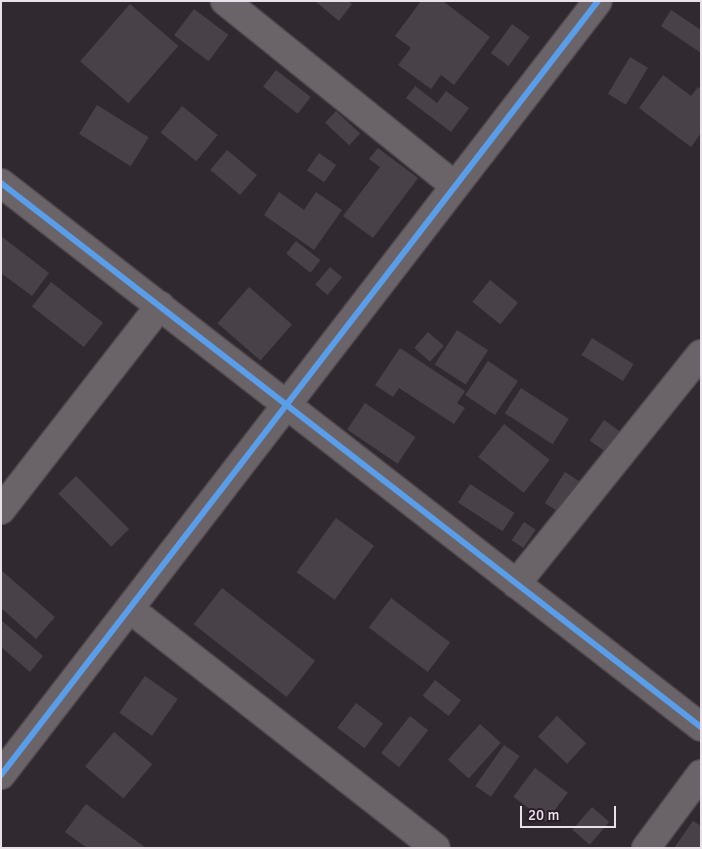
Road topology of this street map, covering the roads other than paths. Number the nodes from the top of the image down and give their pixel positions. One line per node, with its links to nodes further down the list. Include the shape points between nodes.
1 (225, 1): 4 (street)
2 (598, 1): 4 (street)
3 (1, 183): 5 (street)
4 (455, 186): 7 (street)
5 (160, 306): 7 (street); 8 (street)
6 (701, 354): 9 (street)
7 (286, 405): 9 (street); 10 (street)
8 (1, 510)
9 (516, 584): 11 (street)
10 (130, 608): 13 (street); 14 (street)
11 (701, 728)
12 (701, 774): 15 (street)
13 (1, 776)
14 (436, 848)
15 (646, 848)

